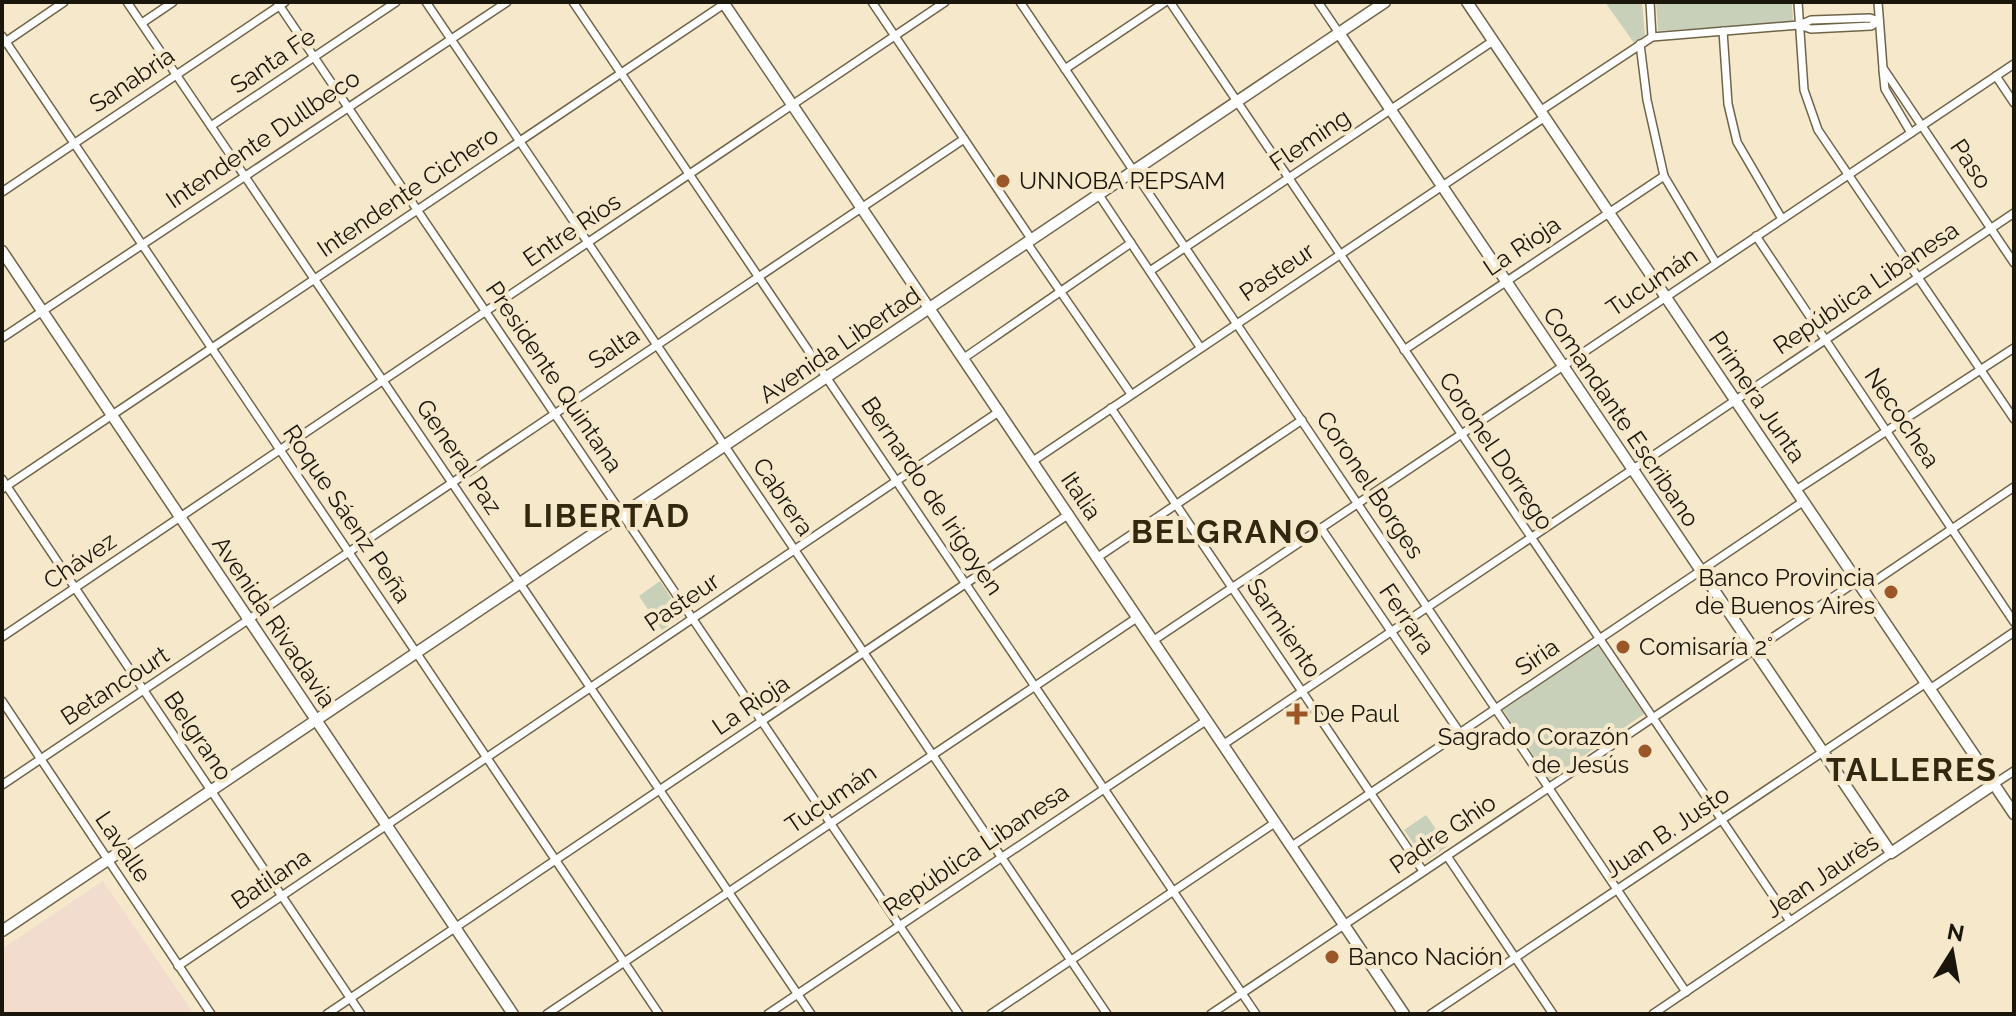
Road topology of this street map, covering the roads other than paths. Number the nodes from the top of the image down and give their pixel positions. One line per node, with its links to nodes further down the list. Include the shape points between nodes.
1 (64, 2): 28 (street)
2 (127, 2): 21 (street, General Paz)
3 (173, 2): 21 (street)
4 (396, 2): 31 (street, Santa Fe)
5 (426, 2): 27 (street, Cabrera)
6 (507, 2): 27 (street, Intendente Dullbeco)
7 (573, 2): 35 (street, Bernardo de Irigoyen)
8 (872, 2): 25 (street)
9 (945, 2): 25 (street, Entre Ríos)
10 (1020, 2): 34 (street, Coronel Borges)
11 (1168, 2): 34 (street); 38 (street, Coronel Dorrego)
12 (1318, 2): 24 (street, Comandante Escribano)
13 (1385, 2): 24 (main road, Avenida Libertad)
14 (1467, 2): 29 (main road, Primera Junta)
15 (1650, 2): 26 (street)
16 (1798, 2): 22 (street)
17 (1878, 2): 20 (street)
18 (280, 3): 31 (street, Presidente Quintana); 36 (street, Sanabria)
19 (725, 3): 35 (street, Intendente Cichero); 40 (main road, Italia)
20 (1879, 21): 22 (street, via 1811,20); 33 (street)
21 (142, 23): 36 (street, General Paz)
22 (1799, 25): 23 (street); 52 (street, via 1809,108)
23 (1723, 31): 26 (street); 63 (street, via 1728,104 1737,142)
24 (1339, 33): 38 (main road, Avenida Libertad); 42 (main road, Comandante Escribano)
25 (895, 36): 40 (street, Entre Ríos); 47 (street)
26 (1652, 37): 30 (street, Pasteur)
27 (451, 39): 41 (street, Intendente Dullbeco); 48 (street, Cabrera)
28 (3, 41): 49 (street, Roque Sáenz Peña)
29 (1493, 41): 42 (street, Fleming); 43 (main road, Primera Junta)
30 (1640, 44): 43 (street, Pasteur); 54 (street)
31 (314, 57): 41 (street, Presidente Quintana); 44 (street, Santa Fe)
32 (2014, 64): 37 (street, Tucumán)
33 (1883, 68): 45 (street, Paso); 46 (street, via 1885,89)
34 (1065, 69): 50 (street, Coronel Borges)
35 (621, 73): 48 (street, Intendente Cichero); 51 (street, Bernardo de Irigoyen)
36 (177, 75): 44 (street, General Paz); 49 (street, Sanabria)
37 (1996, 76): 39 (street); 45 (street, Tucumán)
38 (1237, 101): 50 (main road, Avenida Libertad); 55 (street, Coronel Dorrego)
39 (2014, 103)
40 (792, 105): 51 (street, Entre Ríos); 59 (main road, Italia)
41 (347, 106): 53 (street, Intendente Dullbeco); 60 (street, Presidente Quintana)
42 (1390, 110): 55 (street, Fleming); 56 (main road, Comandante Escribano)
43 (1542, 114): 56 (street, Pasteur); 61 (main road, Primera Junta)
44 (211, 126): 53 (street, General Paz)
45 (1921, 126): 46 (street, Tucumán); 64 (street, Paso)
46 (1911, 133): 52 (street, Tucumán)
47 (964, 139): 59 (street, Salta); 66 (street)
48 (519, 141): 60 (street, Intendente Cichero); 67 (street, Cabrera)
49 (74, 144): 57 (street, Sanabria); 69 (street, Roque Sáenz Peña)
50 (1134, 171): 58 (main road, Avenida Libertad); 70 (street, Coronel Borges)
51 (690, 174): 67 (street, Entre Ríos); 76 (street, Bernardo de Irigoyen)
52 (1850, 174): 63 (street, Tucumán); 77 (street)
53 (245, 175): 69 (street, Intendente Dullbeco); 78 (street, General Paz)
54 (1664, 176): 61 (street, La Rioja); 73 (street)
55 (1289, 178): 70 (street, Fleming); 72 (street, Coronel Dorrego)
56 (1442, 186): 72 (street, Pasteur); 79 (main road, Comandante Escribano)
57 (2, 192)
58 (1099, 195): 66 (main road, Avenida Libertad); 68 (street)
59 (862, 207): 76 (street, Salta); 82 (main road, Italia)
60 (417, 210): 78 (street, Intendente Cichero); 84 (street, Presidente Quintana)
61 (1608, 211): 79 (street, La Rioja); 81 (main road, Primera Junta)
62 (2014, 213): 64 (street, República Libanesa)
63 (1782, 219): 65 (street, Tucumán)
64 (1990, 228): 74 (street, Paso); 77 (street, República Libanesa)
65 (1756, 236): 73 (street, Tucumán); 87 (street, Necochea)
66 (1030, 241): 80 (street); 82 (main road, Avenida Libertad)
67 (588, 243): 84 (street, Entre Ríos); 88 (street, Cabrera)
68 (1131, 243): 75 (street); 80 (street)
69 (142, 244): 83 (street, Intendente Dullbeco); 90 (street, Roque Sáenz Peña)
70 (1185, 248): 75 (street, Fleming); 85 (street, Coronel Borges)
71 (2, 251): 83 (main road, Avenida Rivadavia)
72 (1339, 254): 85 (street, Pasteur); 92 (street, Coronel Dorrego)
73 (1716, 263): 81 (street, Tucumán)
74 (2014, 263)
75 (1150, 271): 89 (street)
76 (758, 275): 88 (street, Salta); 96 (street, Bernardo de Irigoyen)
77 (1919, 277): 87 (street, República Libanesa); 95 (street)
78 (315, 279): 90 (street, Intendente Cichero); 97 (street, General Paz)
79 (1506, 281): 92 (street, La Rioja); 94 (main road, Comandante Escribano)
80 (1060, 291): 93 (street); 98 (street)
81 (1666, 297): 94 (street, Tucumán); 99 (main road, Primera Junta)
82 (930, 308): 93 (main road, Italia); 96 (main road, Avenida Libertad)
83 (41, 310): 86 (street, Intendente Dullbeco); 103 (main road, Avenida Rivadavia)
84 (486, 312): 97 (street, Entre Ríos); 102 (street, Presidente Quintana)
85 (1236, 323): 89 (street, Pasteur); 105 (street, Coronel Borges)
86 (2, 338)
87 (1825, 339): 99 (street, República Libanesa); 106 (street, Necochea)
88 (655, 344): 102 (street, Salta); 108 (street, Cabrera)
89 (1200, 347): 98 (street, Pasteur)
90 (212, 348): 103 (street, Intendente Cichero); 109 (street, Roque Sáenz Peña)
91 (2014, 348): 95 (street)
92 (1404, 350): 107 (street, Coronel Dorrego)
93 (964, 358): 101 (main road, Italia)
94 (1563, 366): 107 (street, Tucumán); 111 (main road, Comandante Escribano)
95 (1981, 369): 104 (street); 106 (street)
96 (827, 377): 108 (main road, Avenida Libertad); 112 (street, Bernardo de Irigoyen)
97 (384, 381): 109 (street, Entre Ríos); 113 (street, General Paz)
98 (1131, 394): 100 (street, Pasteur)
99 (1735, 400): 111 (street, República Libanesa); 116 (main road, Primera Junta)
100 (1111, 408): 110 (street, Pasteur); 119 (street, Sarmiento)
101 (1000, 411): 110 (main road, Italia); 112 (street, Pasteur)
102 (554, 413): 113 (street, Salta); 120 (street, Presidente Quintana)
103 (112, 415): 114 (street, Intendente Cichero); 122 (main road, Avenida Rivadavia)
104 (2014, 419)
105 (1302, 420): 118 (street, Coronel Borges); 119 (street)
106 (1886, 430): 116 (street); 124 (street, Necochea)
107 (1461, 434): 118 (street, Tucumán); 125 (street, Coronel Dorrego)
108 (725, 446): 120 (main road, Avenida Libertad); 126 (street, Cabrera)
109 (281, 451): 122 (street, Entre Ríos); 127 (street, Roque Sáenz Peña)
110 (1033, 461): 121 (main road, Italia)
111 (1633, 469): 125 (street, República Libanesa); 129 (main road, Comandante Escribano)
112 (897, 481): 126 (street, Pasteur); 131 (street, Bernardo de Irigoyen)
113 (452, 482): 127 (street, Salta); 130 (street, General Paz)
114 (4, 485): 133 (street, Belgrano)
115 (2014, 487): 124 (street, Padre Ghio)
116 (1796, 490): 117 (main road, Primera Junta)
117 (1804, 501): 129 (street, Siria); 132 (main road, Primera Junta)
118 (1359, 503): 123 (street, Tucumán); 135 (street, Coronel Borges)
119 (1176, 504): 128 (street); 134 (street, Sarmiento)
120 (622, 514): 130 (main road, Avenida Libertad); 137 (street, Presidente Quintana)
121 (1069, 514): 128 (main road, Italia); 131 (street, La Rioja)
122 (181, 518): 133 (street, Chávez); 138 (main road, Avenida Rivadavia)
123 (1321, 528): 134 (street, Tucumán); 140 (street, Ferrara)
124 (1952, 529): 132 (street, Padre Ghio); 139 (street, Necochea)
125 (1531, 538): 135 (street, República Libanesa); 143 (street, Coronel Dorrego)
126 (795, 550): 137 (street, Pasteur); 147 (street, Cabrera)
127 (349, 553): 138 (street, Salta); 146 (street, Roque Sáenz Peña)
128 (1098, 557): 136 (main road, Italia)
129 (1701, 571): 143 (street, Siria); 145 (main road, Comandante Escribano)
130 (520, 583): 146 (main road, Avenida Libertad); 150 (street, General Paz)
131 (966, 584): 147 (street, La Rioja); 148 (street, Bernardo de Irigoyen)
132 (1860, 585): 145 (street, Padre Ghio); 149 (main road, Primera Junta)
133 (75, 588): 142 (street, Chávez); 151 (street, Belgrano)
134 (1232, 588): 144 (street, Tucumán); 152 (street, Sarmiento)
135 (1428, 607): 140 (street, República Libanesa); 154 (street, Coronel Borges)
136 (1138, 617): 144 (main road, Italia); 148 (street, Tucumán)
137 (693, 619): 150 (street, Pasteur); 158 (street, Presidente Quintana)
138 (250, 621): 151 (street, Betancourt); 156 (main road, Avenida Rivadavia)
139 (2014, 622)
140 (1391, 632): 152 (street, República Libanesa); 159 (street, Ferrara)
141 (2014, 632): 149 (street, Juan B. Justo)
142 (2, 637)
143 (1599, 639): 154 (street, Siria); 155 (street, Coronel Dorrego)
144 (1154, 640): 157 (main road, Italia)
145 (1754, 650): 155 (street, Padre Ghio); 161 (main road, Comandante Escribano)
146 (416, 652): 156 (main road, Avenida Libertad); 163 (street, Roque Sáenz Peña)
147 (864, 653): 158 (street, La Rioja); 162 (street, Cabrera)
148 (1035, 686): 162 (street, Tucumán); 169 (street, Bernardo de Irigoyen)
149 (1928, 686): 161 (street, Juan B. Justo); 166 (main road, Primera Junta)
150 (591, 688): 163 (street, Pasteur); 171 (street, General Paz)
151 (144, 691): 164 (street, Betancourt); 170 (street, Belgrano)
152 (1302, 692): 160 (street, República Libanesa); 172 (street, Sarmiento)
153 (2, 701): 164 (street, Lavalle)
154 (1496, 708): 159 (street, Siria); 168 (street, Coronel Borges)
155 (1653, 718): 168 (street, Padre Ghio); 174 (street, Coronel Dorrego)
156 (316, 719): 170 (main road, Avenida Libertad); 177 (main road, Avenida Rivadavia)
157 (1207, 720): 160 (main road, Italia); 169 (street, República Libanesa)
158 (762, 722): 171 (street, La Rioja); 176 (street, Presidente Quintana)
159 (1460, 733): 172 (street, Siria)
160 (1224, 744): 175 (main road, Italia)
161 (1823, 752): 174 (street, Juan B. Justo); 179 (main road, Comandante Escribano)
162 (933, 754): 176 (street, Tucumán); 181 (street, Cabrera)
163 (487, 758): 177 (street, Pasteur); 183 (street, Roque Sáenz Peña)
164 (41, 759): 167 (street, Betancourt); 182 (street, Lavalle)
165 (2014, 771): 166 (street, Jean Jaurès)
166 (1994, 784): 173 (main road, Primera Junta); 179 (main road, Jean Jaurès)
167 (2, 785)
168 (1549, 787): 180 (street, Padre Ghio); 185 (street, Coronel Borges)
169 (1105, 789): 181 (street, República Libanesa); 186 (street, Bernardo de Irigoyen)
170 (211, 790): 182 (main road, Avenida Libertad); 188 (street, Belgrano)
171 (660, 791): 183 (street, La Rioja); 187 (street, General Paz)
172 (1370, 793): 178 (street, Siria); 184 (street, Sarmiento)
173 (2014, 814)
174 (1721, 820): 185 (street, Juan B. Justo); 189 (street, Coronel Dorrego)
175 (1276, 822): 178 (main road, Italia); 186 (street)
176 (830, 823): 187 (street, Tucumán); 192 (street, Presidente Quintana)
177 (387, 826): 188 (street, Batilana); 193 (main road, Avenida Rivadavia)
178 (1292, 846): 190 (main road, Italia)
179 (1891, 853): 189 (street, Jean Jaurès)
180 (1447, 856): 184 (street, Padre Ghio); 194 (street)
181 (1002, 857): 192 (street, República Libanesa); 195 (street, Cabrera)
182 (108, 860): 191 (main road, Avenida Libertad); 197 (street, Lavalle)
183 (556, 861): 193 (street, La Rioja); 196 (street, Roque Sáenz Peña)
184 (1423, 871): 190 (street, Padre Ghio)
185 (1617, 889): 194 (street, Juan B. Justo); 198 (street, Coronel Borges)
186 (1174, 891): 195 (street); 199 (street, Bernardo de Irigoyen)
187 (729, 892): 196 (street, Tucumán); 200 (street, General Paz)
188 (282, 896): 197 (street, Batilana); 201 (street, Belgrano)
189 (1790, 921): 198 (street, Jean Jaurès)
190 (1344, 924): 199 (street, Padre Ghio); 215 (main road, Italia)
191 (4, 926)
192 (899, 926): 200 (street, República Libanesa); 210 (street, Presidente Quintana)
193 (456, 929): 201 (street, La Rioja); 205 (main road, Avenida Rivadavia)
194 (1515, 958): 216 (street, Juan B. Justo); 217 (street)
195 (1071, 960): 211 (street); 212 (street, Cabrera)
196 (624, 962): 206 (street, Tucumán); 207 (street, Roque Sáenz Peña)
197 (178, 966): 202 (street, Lavalle)
198 (1686, 992): 218 (street, Jean Jaurès)
199 (1242, 993): 213 (street, Padre Ghio); 214 (street, Bernardo de Irigoyen)
200 (798, 994): 208 (street, República Libanesa); 209 (street, General Paz)
201 (351, 998): 203 (street, La Rioja); 204 (street, Belgrano)
202 (211, 1014)
203 (327, 1014)
204 (361, 1014)
205 (513, 1014)
206 (547, 1014)
207 (659, 1014)
208 (768, 1014)
209 (811, 1014)
210 (959, 1014)
211 (991, 1014)
212 (1107, 1014)
213 (1211, 1014)
214 (1256, 1014)
215 (1404, 1014)
216 (1431, 1014)
217 (1553, 1014)
218 (1653, 1014)

